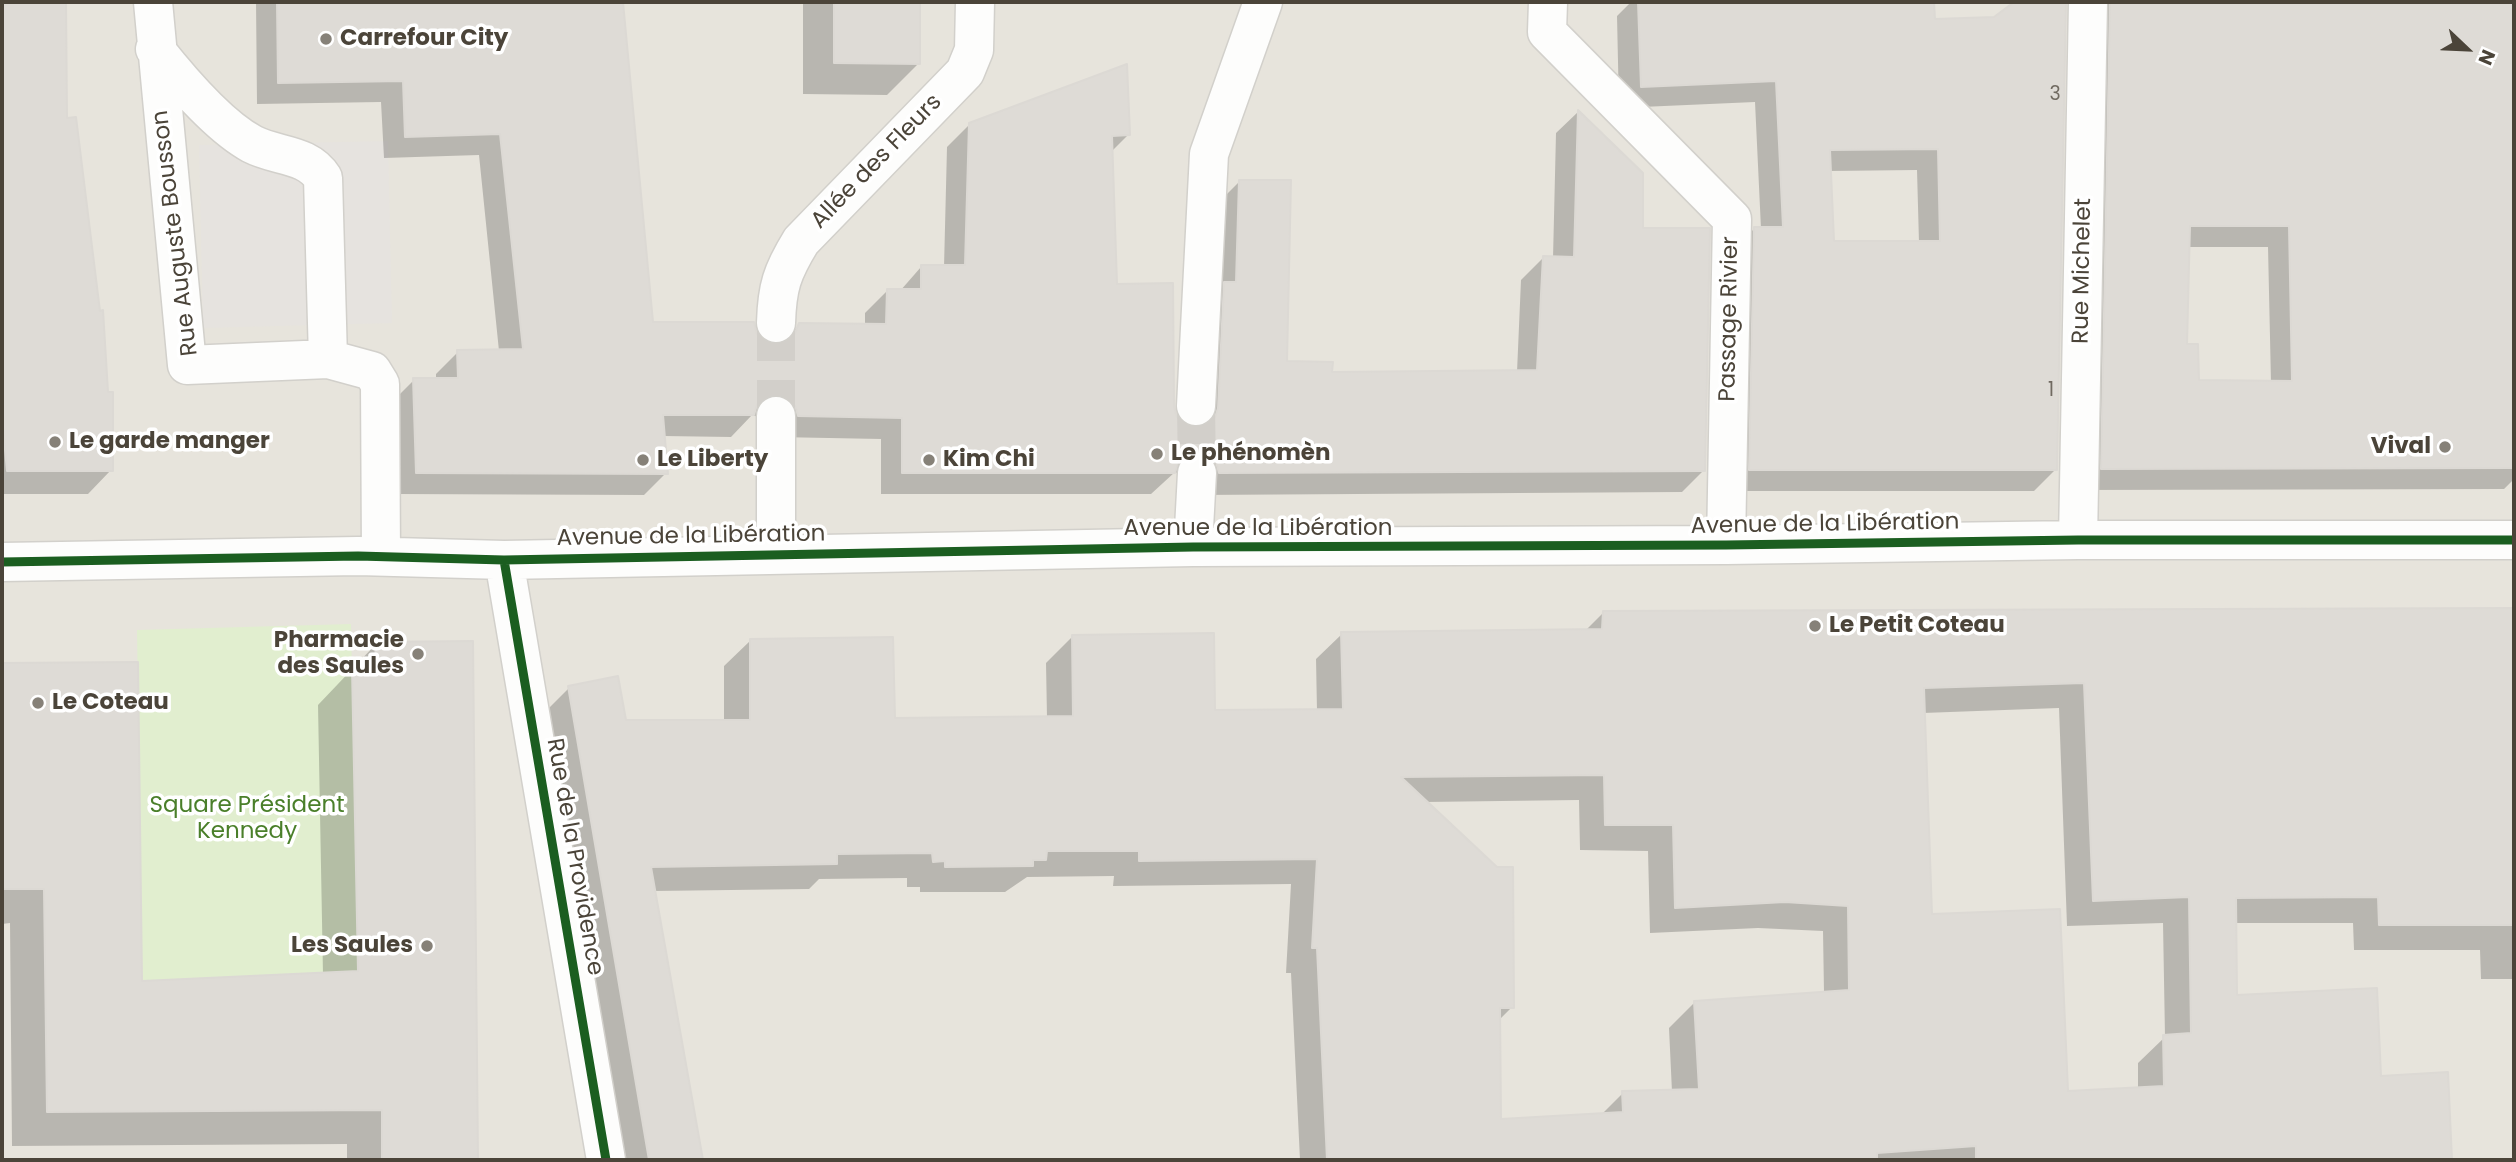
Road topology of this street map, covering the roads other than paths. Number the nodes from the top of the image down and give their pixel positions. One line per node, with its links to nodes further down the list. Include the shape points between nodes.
1 (153, 2): 6 (street, Rue Auguste Bousson)
2 (975, 2): 7 (street, Allée des Fleurs, via 974,50 965,72 800,241 783,270)
3 (1263, 2): 9 (street, via 1209,155)
4 (1548, 2): 14 (street, Passage Rivier, via 1547,32 1732,219)
5 (2088, 2): 12 (street, Rue Michelet)
6 (155, 49): 8 (street, Rue Auguste Bousson, via 181,82 252,144 315,165 323,178); 8 (street, Rue Auguste Bousson, via 187,365)
7 (776, 323)
8 (328, 359): 17 (street, Rue Auguste Bousson, via 372,371 380,384)
9 (1196, 406)
10 (776, 416): 16 (street)
11 (1197, 473): 15 (street)
12 (2078, 540): 13 (street, Avenue de la Libération); 14 (street, Avenue de la Libération)
13 (2514, 540)
14 (1726, 545): 15 (street, Avenue de la Libération)
15 (1194, 547): 16 (street, Avenue de la Libération)
16 (776, 554): 18 (street, Avenue de la Libération)
17 (380, 556): 18 (street, Avenue de la Libération); 19 (street, Avenue de la Libération)
18 (504, 560): 20 (street, Rue de la Providence)
19 (2, 562)
20 (606, 1160)

